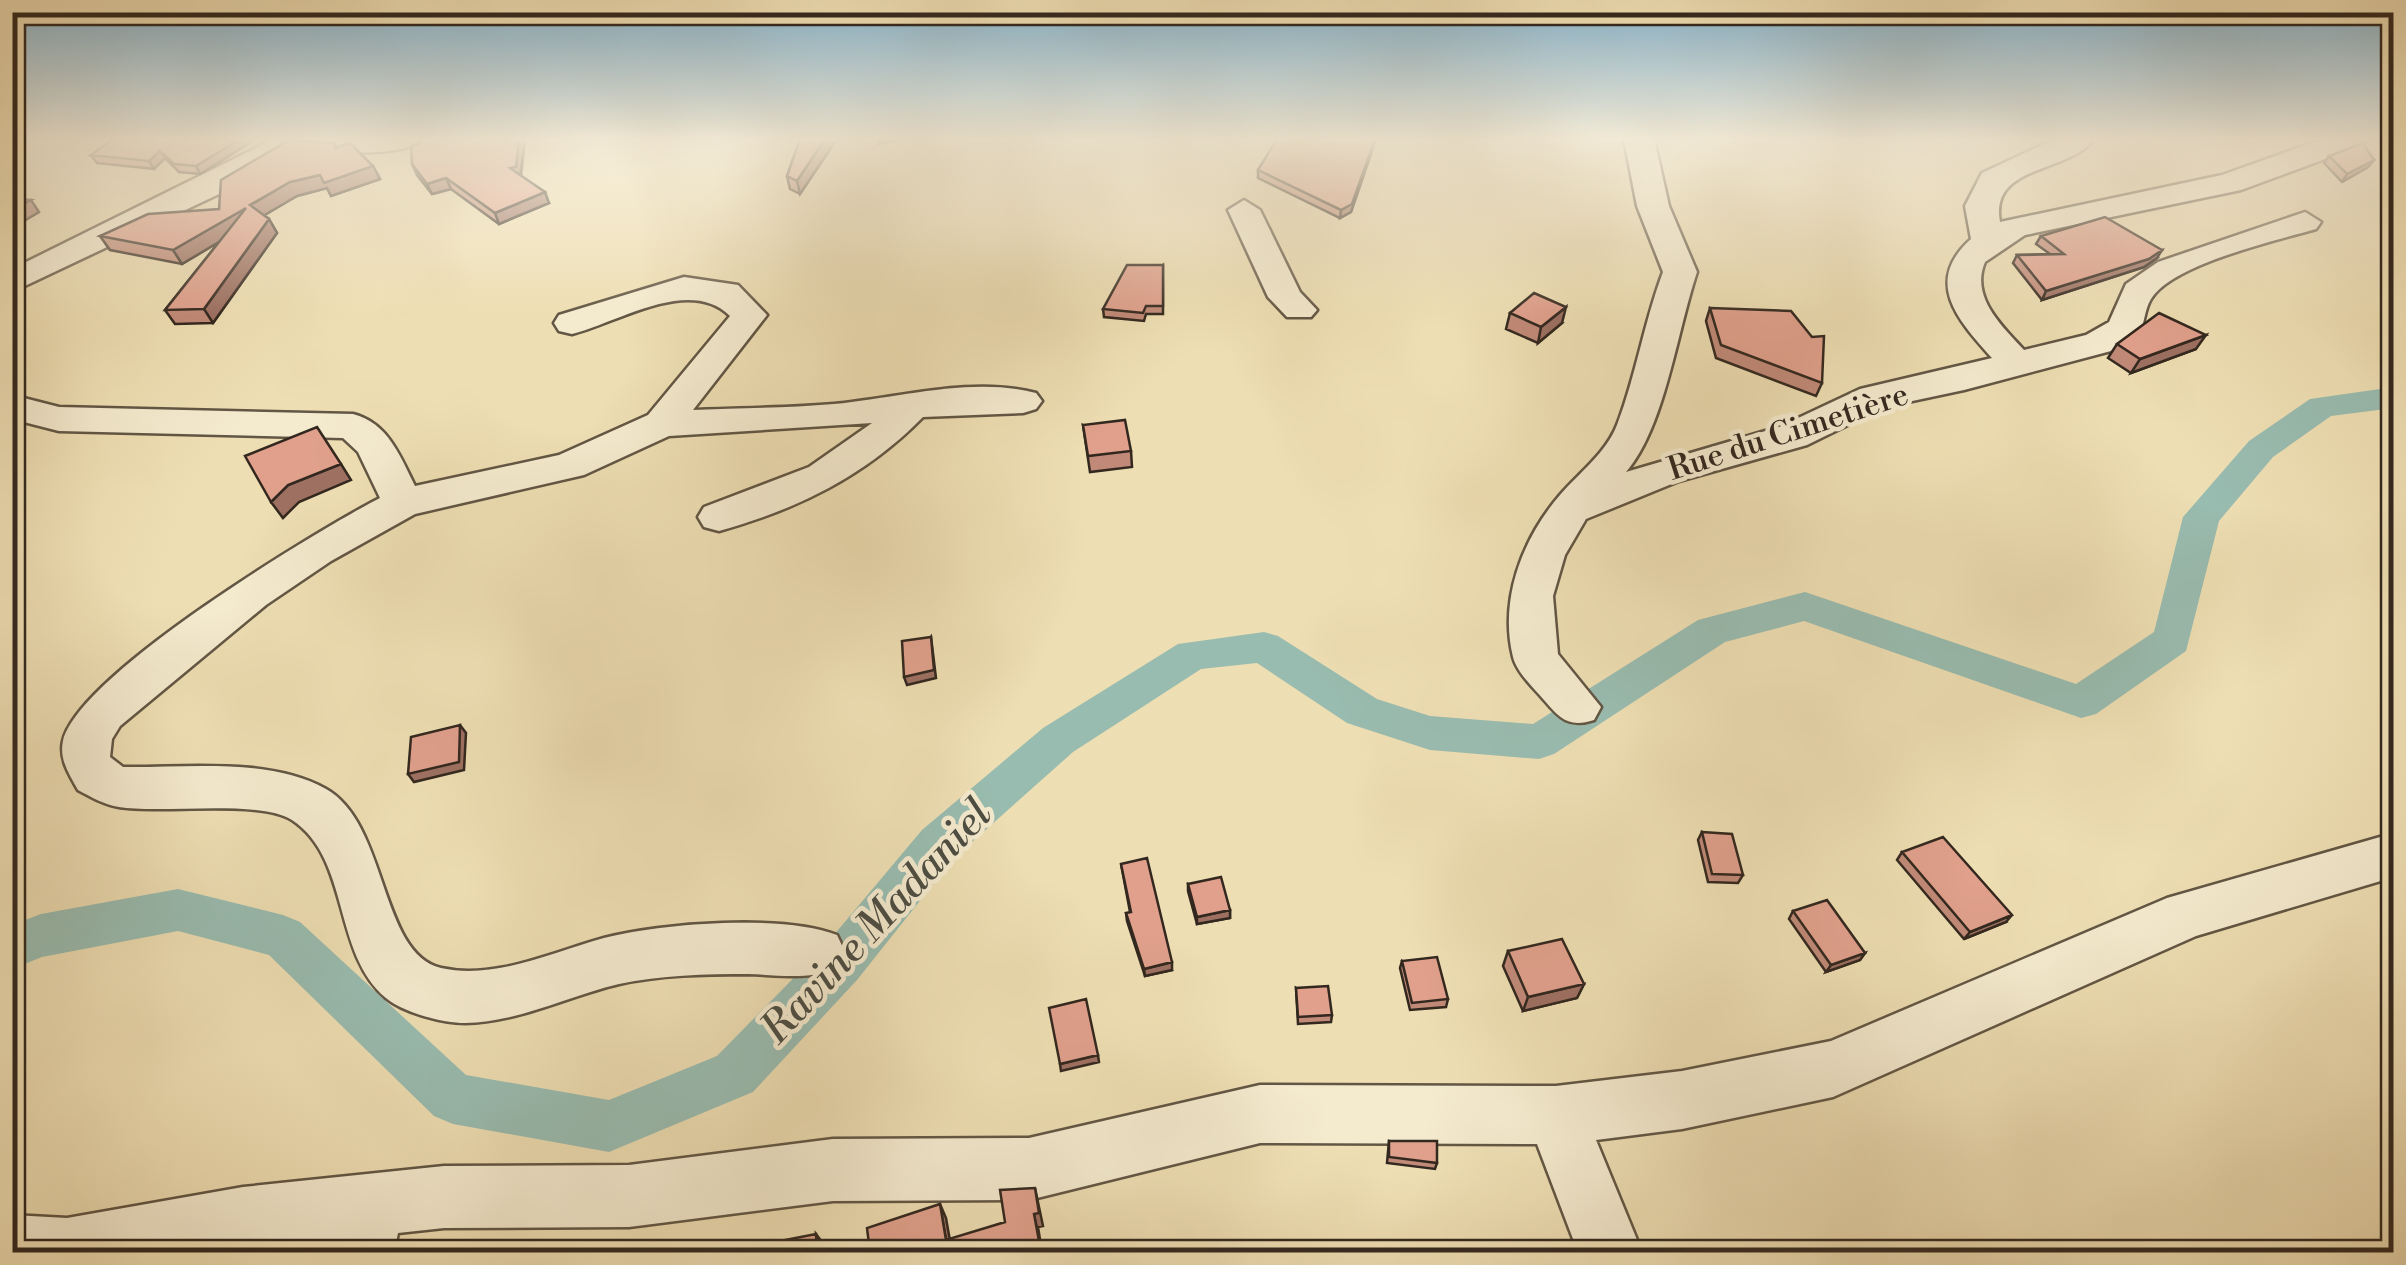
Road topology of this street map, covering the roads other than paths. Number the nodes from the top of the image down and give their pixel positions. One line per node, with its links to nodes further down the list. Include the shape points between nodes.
1 (186, 198): 8 (street)
2 (1651, 198): 17 (street, via 1680,272 1636,425 1621,453)
3 (1985, 198): 7 (street)
4 (2160, 198): 7 (street, via 2015,227)
5 (1244, 210): 9 (street)
6 (2306, 222): 11 (street, Rue du Cimetière, via 2169,271 2136,292 2125,328 2098,343)
7 (1987, 239): 11 (street, via 1961,280 1969,312)
8 (12, 282)
9 (1298, 310)
10 (572, 323): 15 (street, via 684,287 726,292 749,315)
11 (2016, 364): 17 (street, Rue du Cimetière, via 1873,397 1793,436 1665,472)
12 (1023, 401): 14 (street)
13 (12, 407): 16 (street, via 59,419 353,426 375,445)
14 (910, 408): 15 (street); 18 (street, via 838,472)
15 (662, 424): 16 (street, via 570,466)
16 (403, 503): 21 (street, via 251,594 103,713 88,737 86,757 95,776 118,786 282,795 309,804 336,831 362,905 390,958 407,980 447,996 483,994 621,959 699,950)
17 (1571, 508): 19 (street, via 1544,555 1531,596 1536,659)
18 (719, 517)
19 (1577, 707)
20 (2394, 855): 22 (street, via 2186,915 1833,1069 1682,1100)
21 (818, 952)
22 (1556, 1115): 23 (street, via 1260,1114 1029,1169 833,1170 629,1196 444,1197); 25 (street)
23 (368, 1228): 24 (street, via 244,1218 67,1250)
24 (12, 1247)
25 (1610, 1252)

